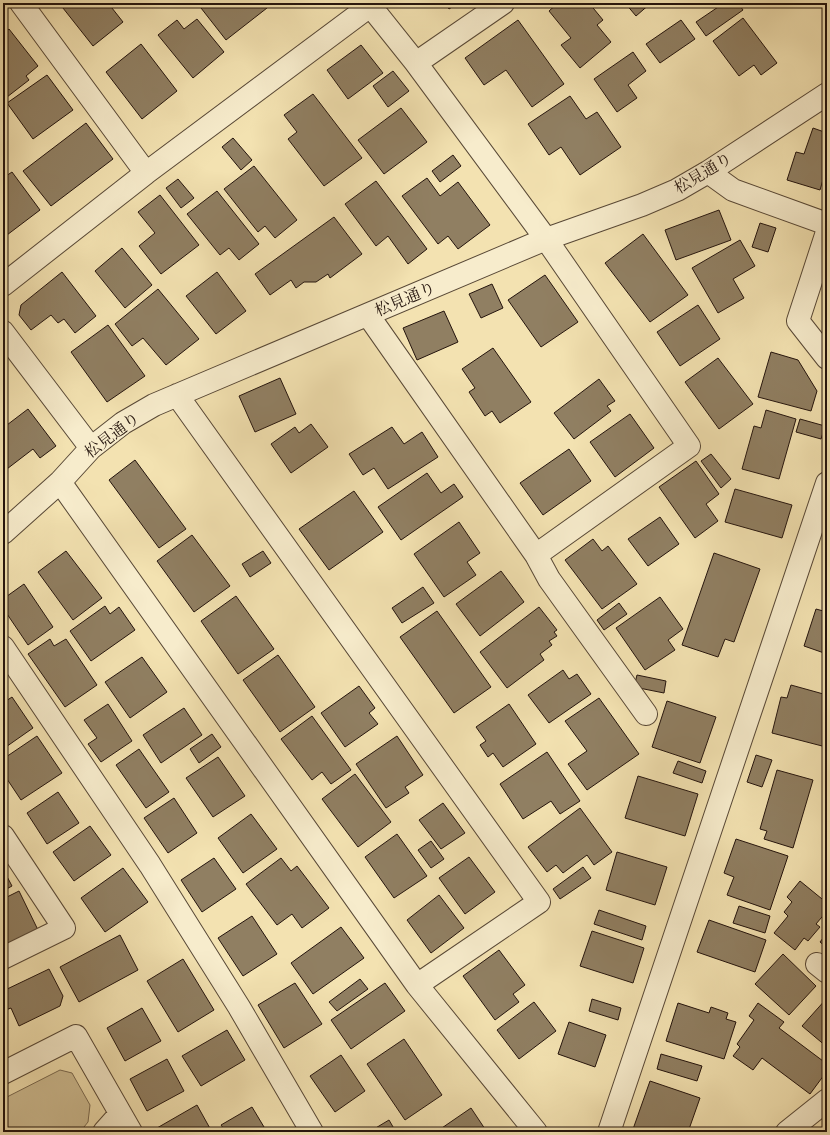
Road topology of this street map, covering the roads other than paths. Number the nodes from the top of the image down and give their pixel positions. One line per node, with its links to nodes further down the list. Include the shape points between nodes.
1 (21, 3): 7 (street)
2 (503, 3): 4 (street)
3 (369, 4): 4 (street); 7 (street)
4 (416, 62): 10 (street)
5 (827, 94): 6 (street, 松見通り)
6 (708, 172): 8 (street, via 733,190); 10 (street, 松見通り, via 642,206)
7 (146, 173): 11 (street)
8 (827, 224)
9 (827, 232): 14 (street, via 798,321)
10 (546, 239): 12 (street, 松見通り); 20 (street, via 689,446)
11 (3, 285)
12 (368, 315): 15 (street, 松見通り); 20 (street)
13 (3, 332): 16 (street)
14 (827, 358)
15 (178, 395): 16 (street, 松見通り, via 123,423); 25 (street, via 539,902)
16 (91, 448): 17 (street, 松見通り)
17 (60, 482): 19 (street, 松見通り); 25 (street)
18 (827, 483): 33 (street)
19 (3, 533)
20 (536, 556): 22 (street, via 549,579)
21 (3, 647): 31 (street, via 150,865 239,1007)
22 (646, 714)
23 (3, 836): 24 (street, via 64,928)
24 (3, 958)
25 (417, 985): 32 (street)
26 (3, 1073): 28 (street, via 76,1036)
27 (827, 1100): 34 (street)
28 (120, 1114): 29 (street); 30 (street)
29 (104, 1132)
30 (131, 1132)
31 (312, 1132)
32 (536, 1132)
33 (609, 1132)
34 (788, 1132)

